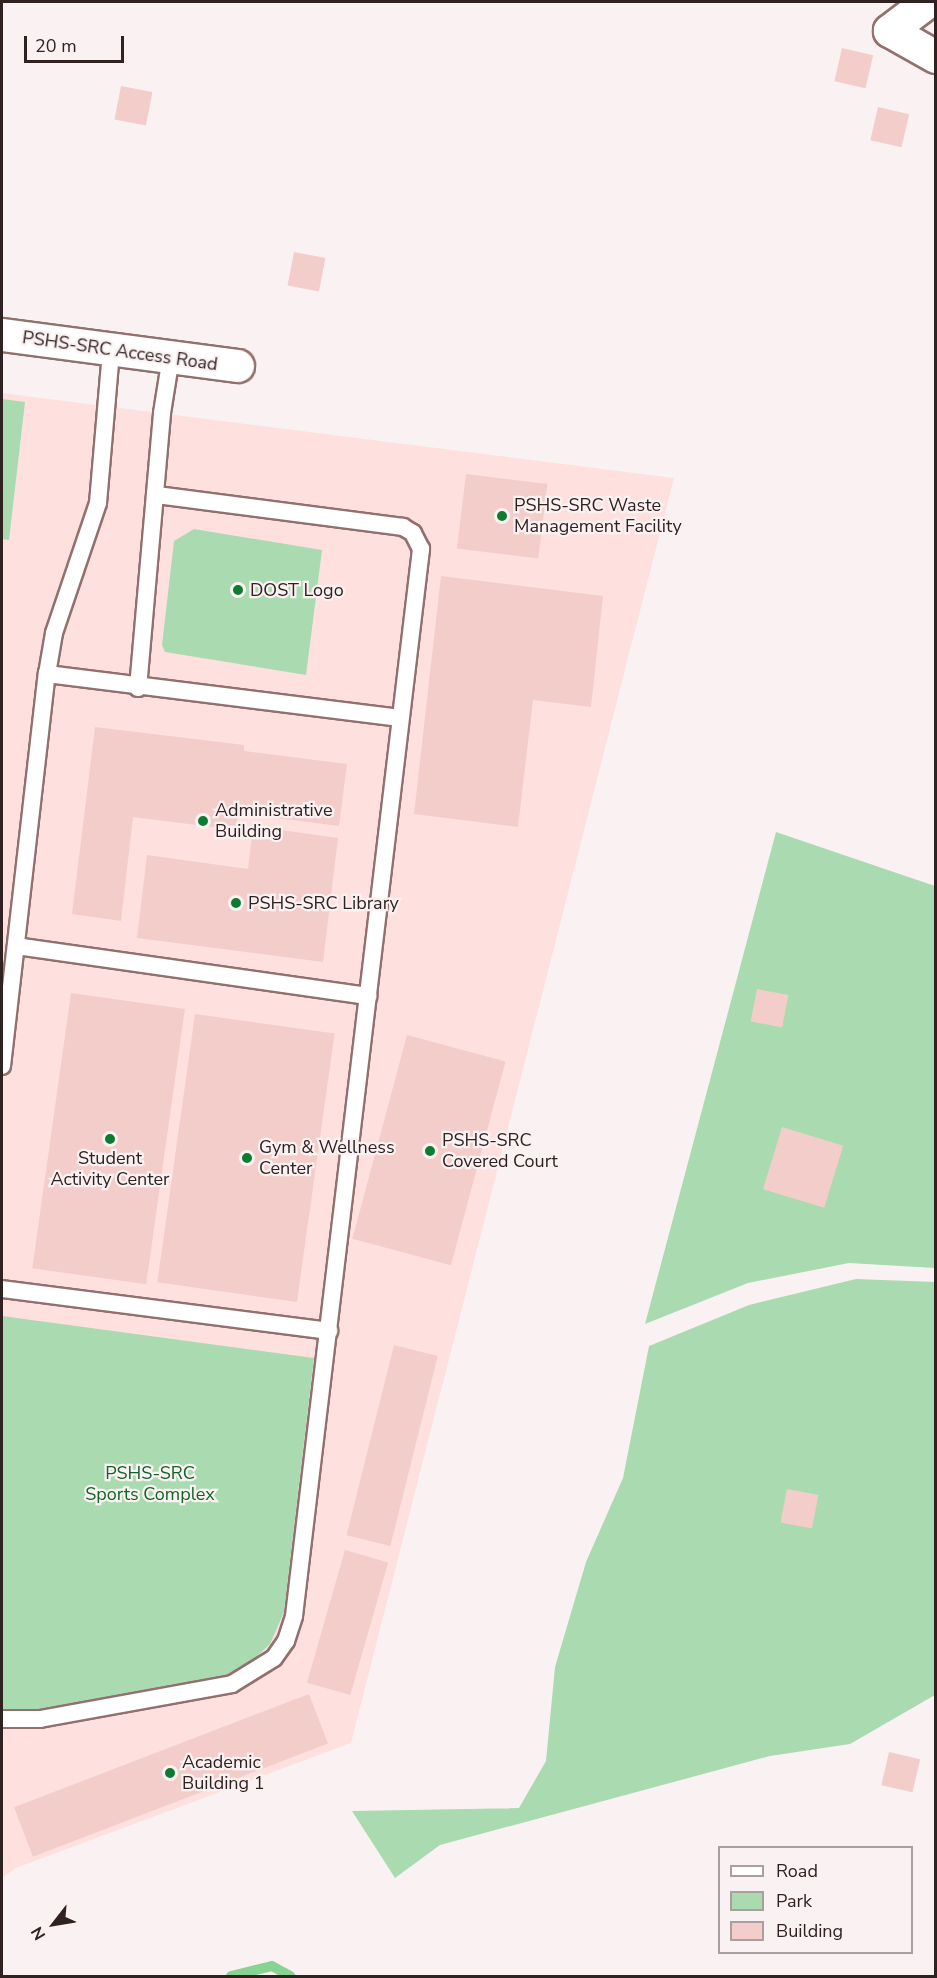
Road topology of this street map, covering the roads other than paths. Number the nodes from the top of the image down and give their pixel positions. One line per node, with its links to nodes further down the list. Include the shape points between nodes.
1 (928, 2): 2 (street, via 890,31)
2 (936, 57)
3 (2, 335): 4 (street, PSHS-SRC Access Road)
4 (111, 350): 5 (street, PSHS-SRC Access Road); 8 (lane, via 98,503 54,633)
5 (171, 357): 6 (street, PSHS-SRC Access Road); 7 (lane)
6 (238, 366)
7 (155, 495): 9 (lane); 10 (lane, via 403,527 413,533 421,549)
8 (47, 674): 9 (lane); 11 (lane)
9 (138, 688): 10 (lane)
10 (400, 718): 12 (lane)
11 (16, 946): 12 (lane); 13 (lane)
12 (368, 996): 15 (lane)
13 (2, 1066)
14 (2, 1289): 15 (lane)
15 (329, 1331): 16 (lane, via 294,1616 281,1650 253,1672 222,1687 40,1719)
16 (2, 1719)

